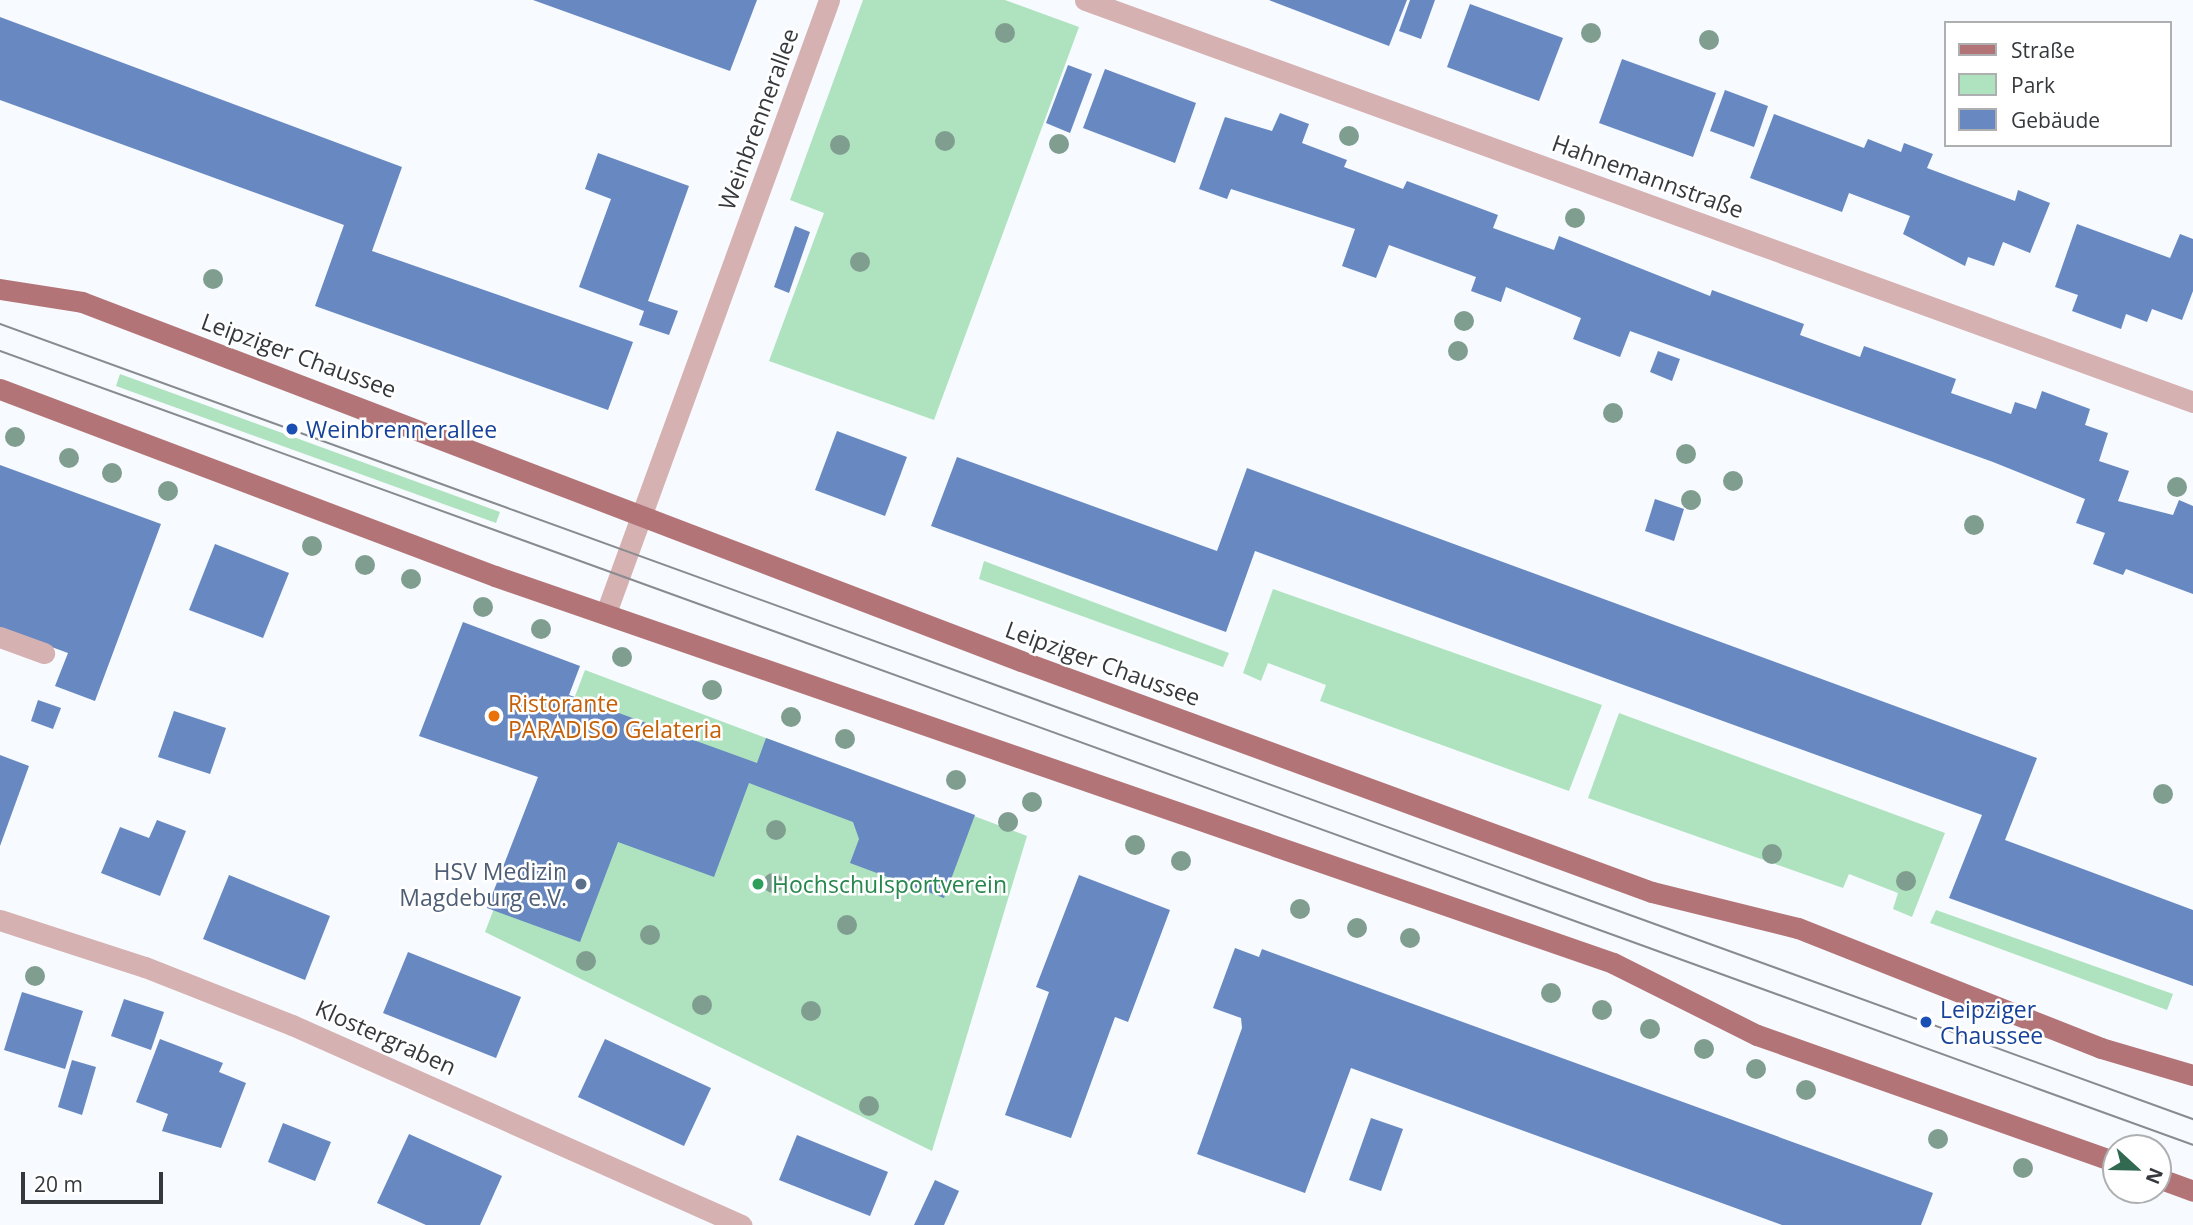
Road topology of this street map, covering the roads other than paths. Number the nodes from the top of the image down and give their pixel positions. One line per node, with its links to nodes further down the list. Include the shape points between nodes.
1 (829, 0): 6 (street, Weinbrennerallee)
2 (1085, 0): 5 (street, Hahnemannstraße)
3 (0, 289): 6 (main road, Leipziger Chaussee, via 82,302)
4 (0, 389): 7 (main road, via 495,576)
5 (2193, 402)
6 (641, 511): 7 (street, Weinbrennerallee); 11 (main road, Leipziger Chaussee, via 1021,661 1626,882 1798,928 2101,1048)
7 (607, 610): 12 (main road, via 1613,963 1757,1035)
8 (0, 637): 9 (street)
9 (44, 653)
10 (0, 920): 15 (street, Klostergraben, via 292,1024)
11 (2193, 1075)
12 (2102, 1157)
13 (2172, 1183): 14 (main road)
14 (2193, 1191)
15 (741, 1225)

